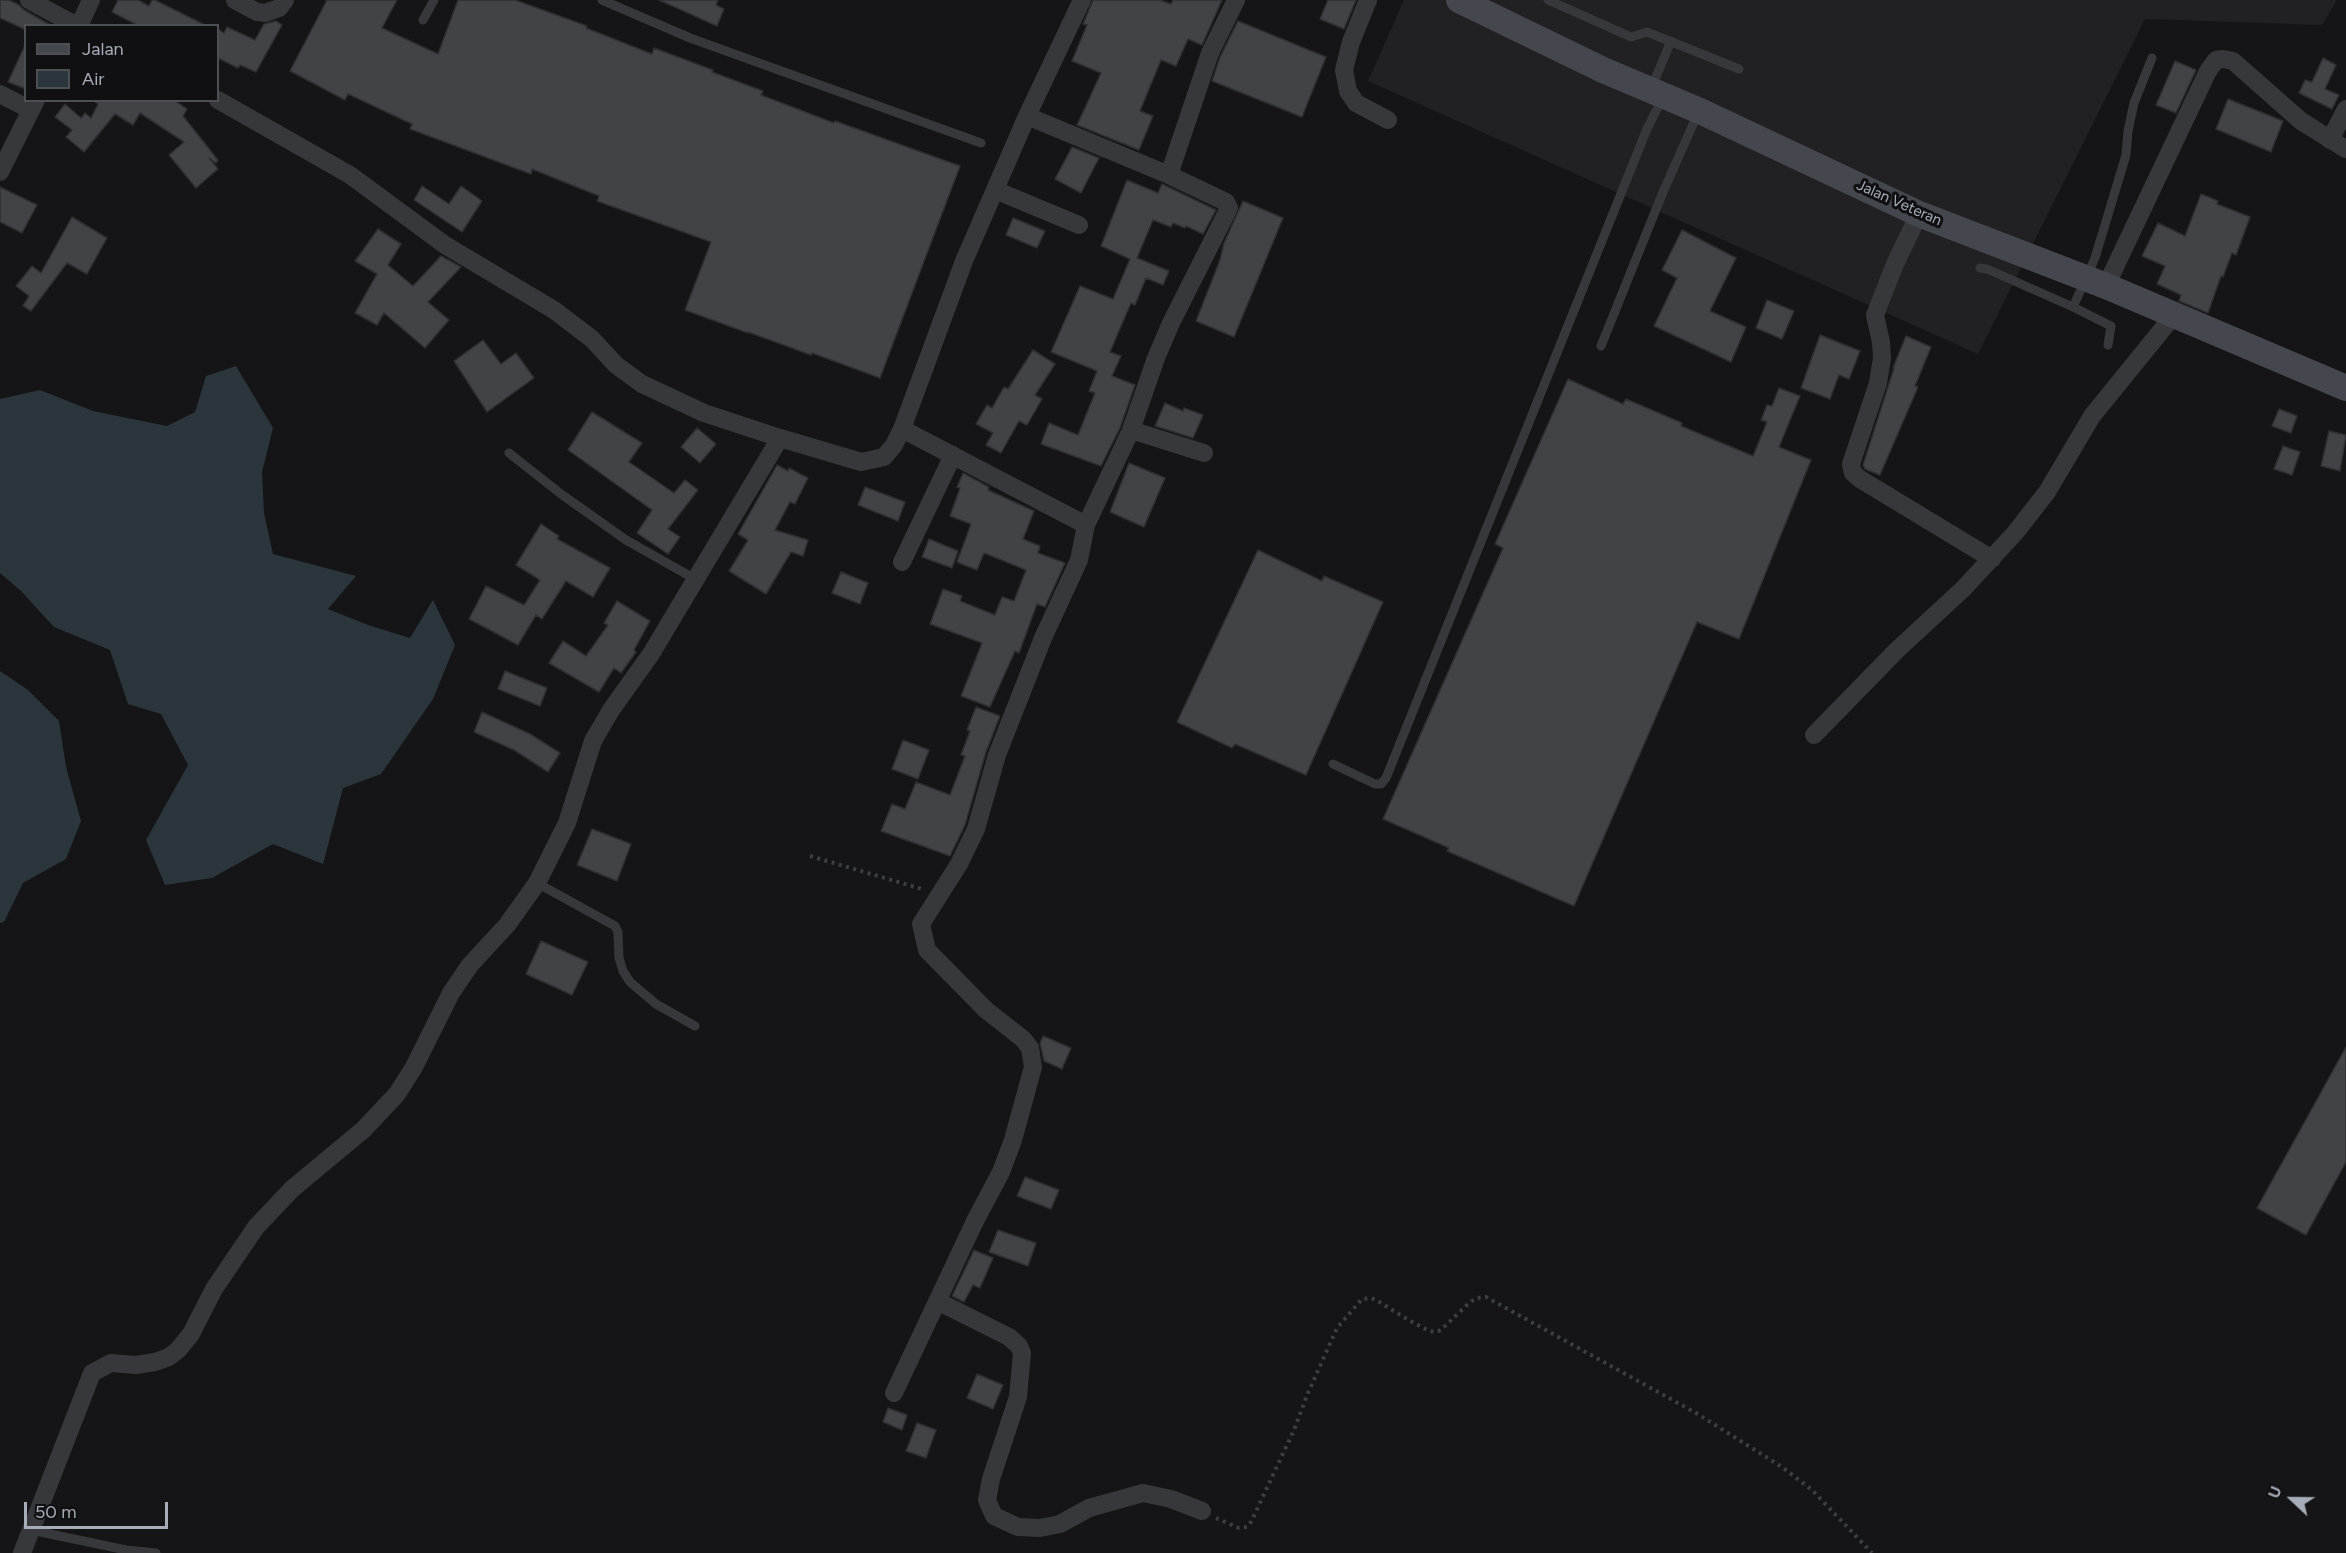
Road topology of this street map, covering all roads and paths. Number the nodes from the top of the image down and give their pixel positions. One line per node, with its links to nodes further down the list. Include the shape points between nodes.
1 (29, 0): 13 (street)
2 (91, 0): 14 (street)
3 (235, 0): 4 (street, via 265,13 279,8)
4 (285, 0)
5 (434, 0): 12 (lane)
6 (602, 0): 28 (lane, via 690,38)
7 (1082, 0): 25 (street)
8 (1236, 0): 31 (street, via 1210,54)
9 (1368, 0): 26 (street, via 1344,70 1348,91 1356,103)
10 (1459, 0): 18 (main road, Jalan Veteran)
11 (1548, 0): 15 (lane, via 1631,37 1647,32)
12 (423, 20)
13 (74, 24)
14 (79, 24)
15 (1671, 41): 17 (lane); 18 (lane)
16 (2152, 58): 36 (lane, via 2134,103 2126,156 2095,258)
17 (1739, 69)
18 (1657, 92): 24 (main road, Jalan Veteran); 53 (lane, via 1647,129 1386,778 1375,784)
19 (0, 94): 21 (street)
20 (219, 100): 44 (street, via 350,175 445,245 554,310 642,384 704,413)
21 (24, 102)
22 (34, 105): 30 (street)
23 (2346, 109): 27 (street)
24 (1700, 111): 33 (main road, Jalan Veteran); 40 (lane)
25 (1027, 116): 31 (street); 32 (street)
26 (1388, 120)
27 (2330, 140): 29 (street); 36 (street, via 2301,121 2233,61 2216,60)
28 (981, 142)
29 (2346, 149)
30 (0, 172)
31 (1169, 175): 43 (street, via 1226,202 1229,208 1171,323)
32 (995, 190): 34 (street); 42 (street, via 948,301)
33 (1919, 214): 36 (main road, Jalan Veteran); 49 (street, via 1875,315 1882,358 1878,383 1851,464 1860,479)
34 (1079, 225)
35 (1980, 268): 37 (lane)
36 (2096, 282): 37 (lane); 38 (main road, Jalan Veteran)
37 (2073, 307): 39 (lane, via 2111,326)
38 (2174, 315): 41 (main road, Jalan Veteran); 49 (street, via 2092,416 2047,492)
39 (2108, 345)
40 (1601, 346)
41 (2346, 388)
42 (902, 429): 44 (street, via 884,457 861,462); 47 (street)
43 (1131, 430): 46 (street); 48 (street)
44 (780, 438): 51 (street)
45 (509, 453): 51 (lane, via 626,540)
46 (1204, 453)
47 (953, 455): 48 (street); 50 (street)
48 (1086, 525): 56 (street, via 1079,560 997,755 976,829)
49 (1992, 559): 52 (street)
50 (902, 562)
51 (695, 579): 55 (street, via 593,741 567,823)
52 (1814, 735)
53 (1333, 765)
54 (810, 856): 56 (path)
55 (537, 883): 57 (lane, via 615,926 618,958 630,982 656,1004); 61 (street, via 451,993 397,1094 256,1227 178,1350 155,1362 111,1364 92,1372)
56 (940, 894): 58 (street, via 921,924 927,950 986,1010 1023,1039 1030,1048 1033,1066 1001,1172)
57 (694, 1026)
58 (939, 1302): 59 (street); 60 (street, via 1009,1336 1022,1353 1018,1396 987,1500 994,1516 1025,1528 1040,1528 1060,1524 1089,1508 1143,1493)
59 (894, 1393)
60 (1202, 1511): 64 (path, via 1239,1528 1247,1527 1337,1328 1362,1299 1376,1300 1436,1332 1470,1302 1486,1297 1696,1413 1782,1467 1812,1490)
61 (31, 1530): 62 (street); 63 (lane)
62 (22, 1553)
63 (156, 1553)
64 (1872, 1553)

